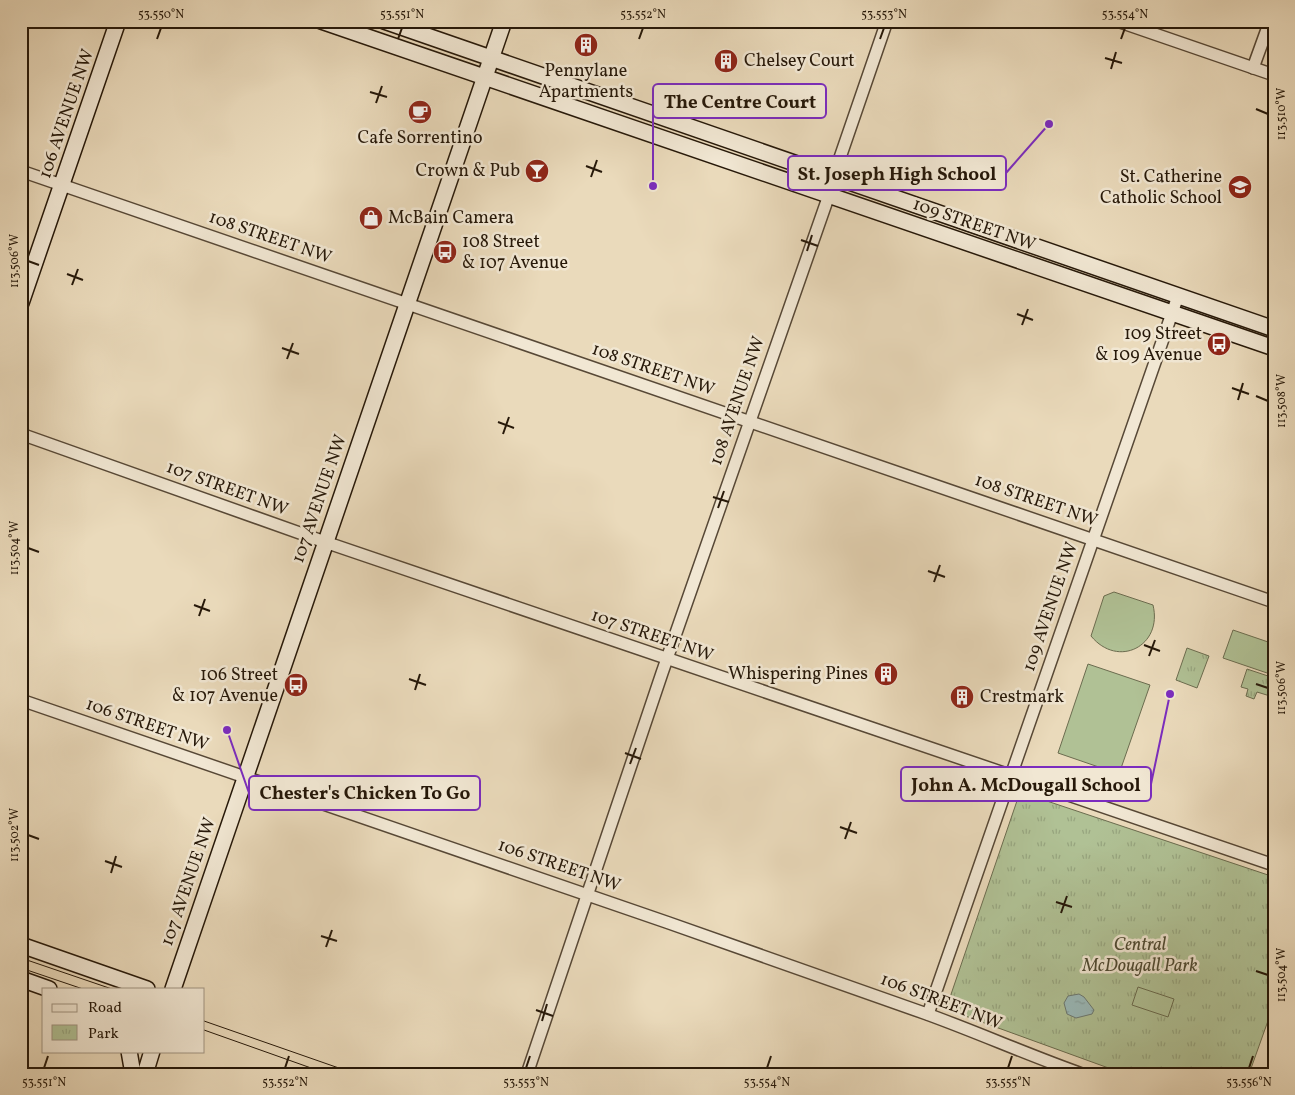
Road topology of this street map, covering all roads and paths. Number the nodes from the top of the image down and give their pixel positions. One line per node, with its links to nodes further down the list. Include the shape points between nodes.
1 (118, 21): 14 (main road, 106 AVENUE NW)
2 (321, 21): 11 (main road, 109 STREET NW)
3 (384, 21): 8 (main road, 109 STREET NW)
4 (504, 21): 8 (main road, 107 AVENUE NW)
5 (887, 21): 13 (street)
6 (1116, 21): 9 (street)
7 (1270, 21): 9 (street)
8 (491, 58): 11 (main road, 107 AVENUE NW); 13 (main road, 109 STREET NW)
9 (1253, 68): 10 (street)
10 (1274, 75)
11 (484, 78): 15 (main road, 109 STREET NW); 18 (main road, 107 AVENUE NW)
12 (21, 171): 14 (street, 108 STREET NW)
13 (833, 178): 16 (main road, 109 STREET NW)
14 (62, 185): 17 (main road, 106 AVENUE NW); 18 (street, 108 STREET NW)
15 (829, 195): 19 (main road, 109 STREET NW); 22 (street, 108 AVENUE NW)
16 (1178, 296): 19 (street, 109 AVENUE NW); 20 (main road, 109 STREET NW)
17 (21, 303)
18 (407, 304): 22 (street, 108 STREET NW); 25 (main road, 107 AVENUE NW)
19 (1172, 313): 21 (main road, 109 STREET NW); 24 (street, 109 AVENUE NW)
20 (1274, 329)
21 (1274, 348)
22 (750, 422): 24 (street, 108 STREET NW); 27 (street, 108 AVENUE NW)
23 (21, 434): 25 (street, 107 STREET NW)
24 (1093, 538): 26 (street, 108 STREET NW); 29 (street, 109 AVENUE NW)
25 (325, 542): 27 (street, 107 STREET NW); 30 (main road, 107 AVENUE NW)
26 (1274, 602)
27 (667, 660): 29 (street, 107 STREET NW); 32 (street, 108 AVENUE NW)
28 (21, 700): 30 (street, 106 STREET NW)
29 (1010, 776): 31 (street, 107 STREET NW); 38 (street, 109 AVENUE NW)
30 (245, 777): 32 (street, 106 STREET NW); 37 (main road, 107 AVENUE NW)
31 (1274, 866)
32 (588, 894): 38 (street, 106 STREET NW); 43 (street, 108 AVENUE NW)
33 (21, 945): 36 (main road)
34 (21, 979): 35 (main road)
35 (45, 988)
36 (144, 988)
37 (173, 988)
38 (928, 1014): 44 (street, 106 STREET NW)
39 (129, 1052): 41 (main road)
40 (152, 1052): 42 (main road)
41 (133, 1074)
42 (145, 1074)
43 (527, 1074)
44 (1082, 1074)

